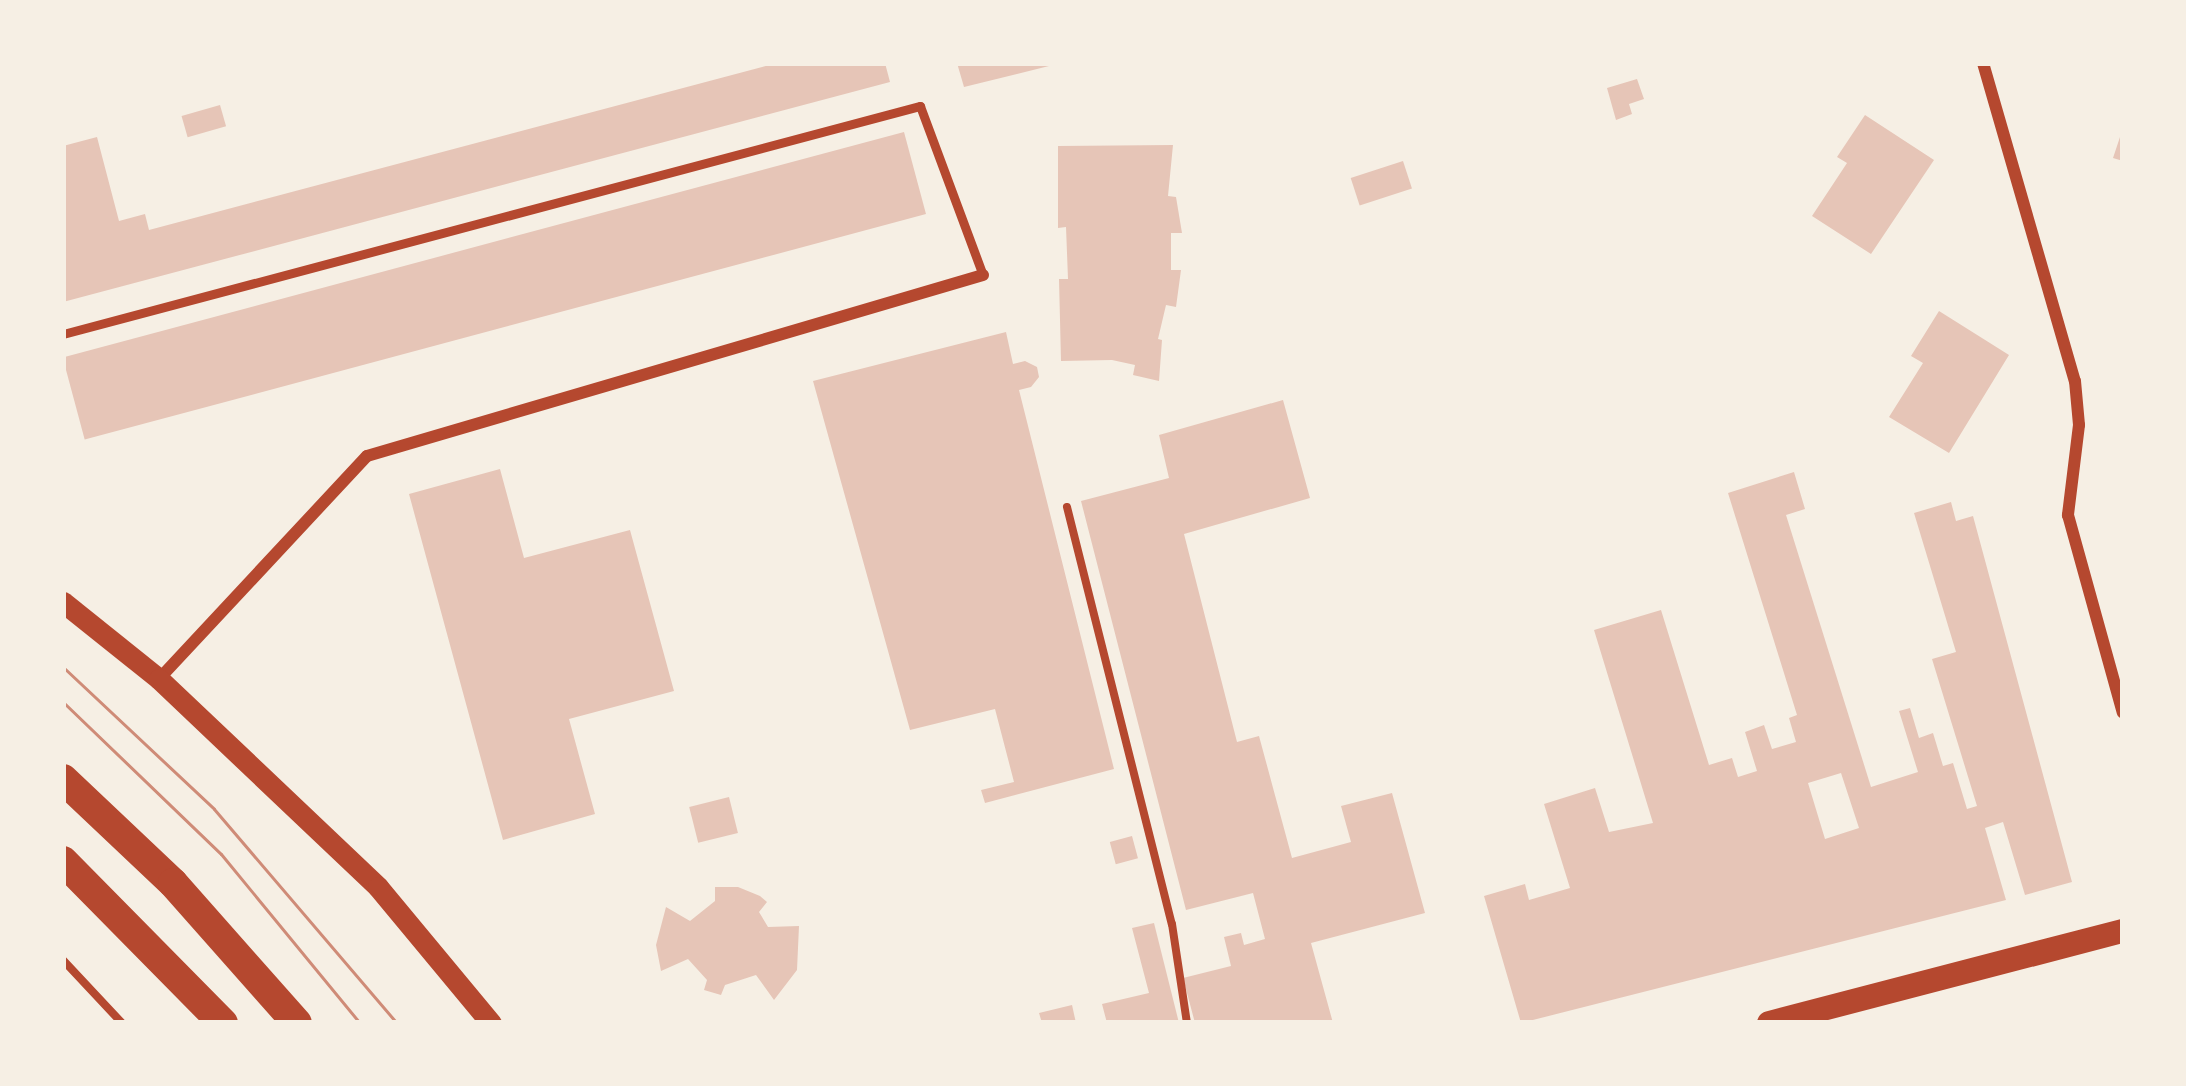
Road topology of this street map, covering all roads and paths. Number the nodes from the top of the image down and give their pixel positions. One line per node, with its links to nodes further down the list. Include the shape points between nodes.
1 (1983, 63): 7 (street, via 2075,381 2079,425 2068,514)
2 (982, 275): 3 (lane, via 920,106); 6 (street, via 368,456)
3 (63, 334)
4 (1067, 507): 16 (path, via 1172,924)
5 (63, 602): 6 (street)
6 (159, 679): 15 (street, via 396,905)
7 (2123, 713)
8 (63, 779): 14 (main road, via 173,883)
9 (63, 861): 13 (main road)
10 (2123, 931): 17 (main road)
11 (63, 960): 12 (path)
12 (122, 1023)
13 (223, 1023)
14 (297, 1023)
15 (491, 1023)
16 (1187, 1023)
17 (1769, 1023)

